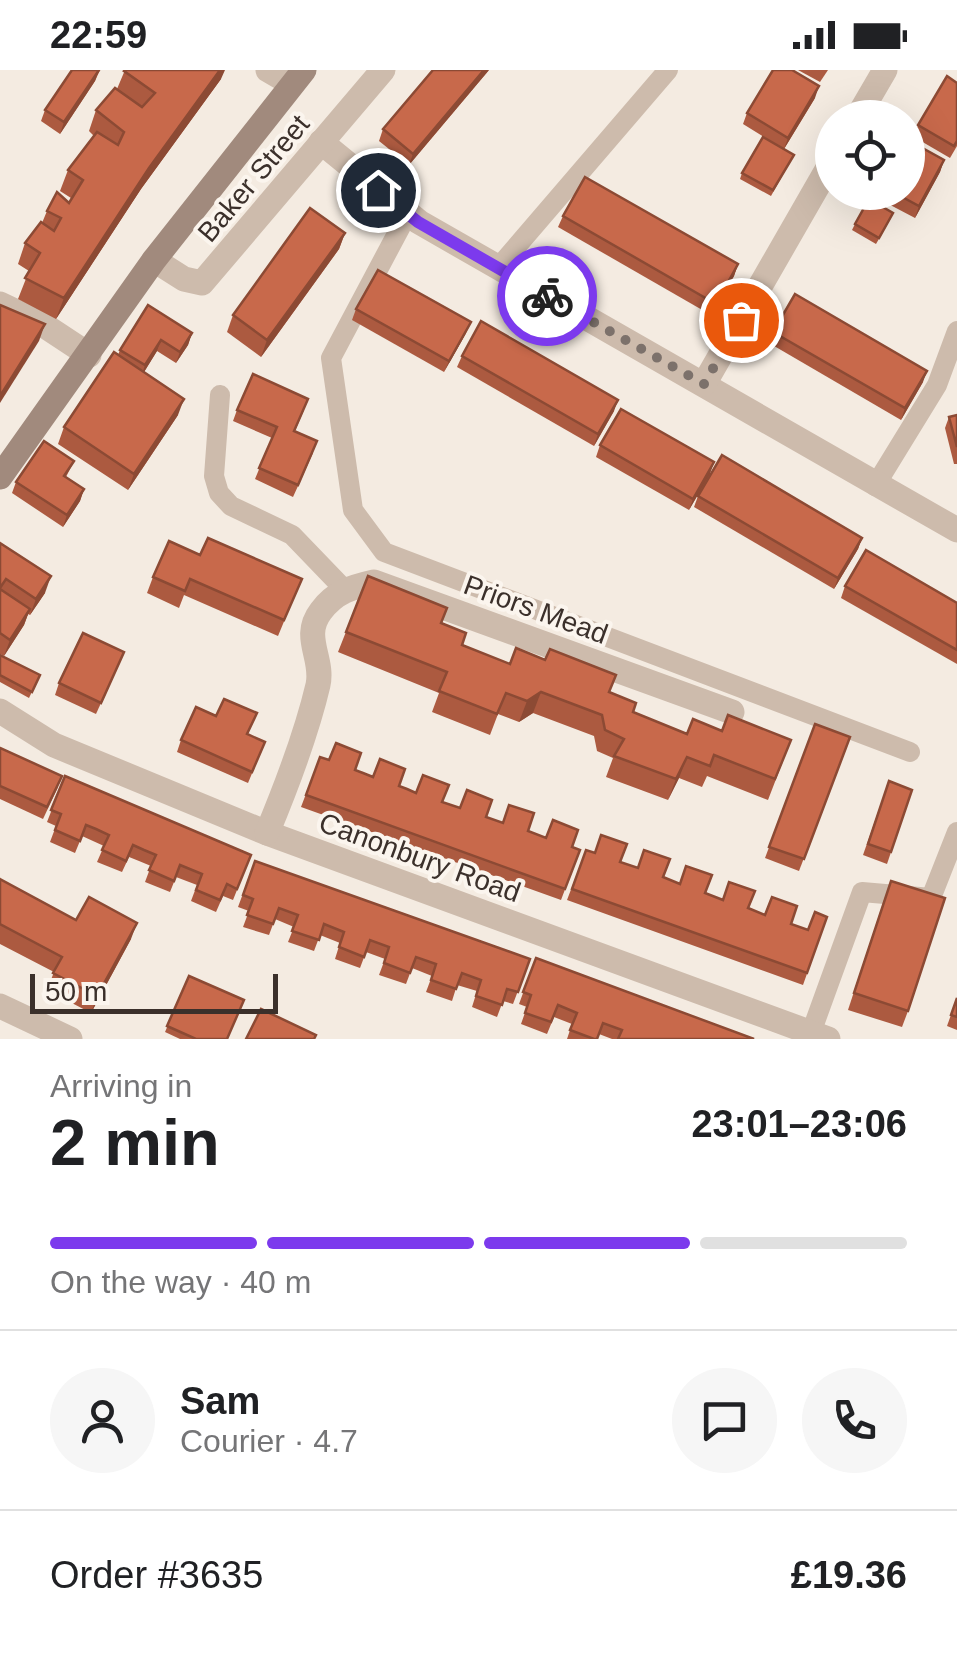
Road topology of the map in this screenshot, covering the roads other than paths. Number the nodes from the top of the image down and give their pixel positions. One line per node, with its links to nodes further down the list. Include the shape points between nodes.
1 (268, 70): 5 (street)
2 (383, 70): 7 (street, Baker Street)
3 (668, 70): 11 (lane)
4 (884, 70): 6 (street)
5 (298, 77): 10 (street, Baker Street)
6 (867, 100)
7 (321, 142): 9 (street); 10 (street, Baker Street, via 202,282)
8 (815, 191): 15 (street)
9 (408, 213): 11 (street); 23 (lane, via 330,358 353,510 384,552)
10 (154, 260): 14 (street, Baker Street)
11 (498, 268): 15 (street)
12 (0, 304): 14 (street)
13 (957, 331): 18 (lane, via 937,386)
14 (88, 355): 17 (street, Baker Street)
15 (704, 384): 18 (street)
16 (220, 395): 20 (lane, via 214,476 219,493 230,506 292,535)
17 (0, 476)
18 (876, 486): 19 (street)
19 (957, 530)
20 (344, 590): 22 (street, Priors Mead, via 374,582); 25 (street, via 320,612 310,635 320,680)
21 (0, 711): 25 (street, Canonbury Road, via 54,745)
22 (732, 712)
23 (910, 752)
24 (957, 832): 27 (lane, via 932,898 862,892)
25 (266, 833): 27 (street, Canonbury Road)
26 (0, 1006): 28 (street)
27 (820, 1034)
28 (70, 1039)

